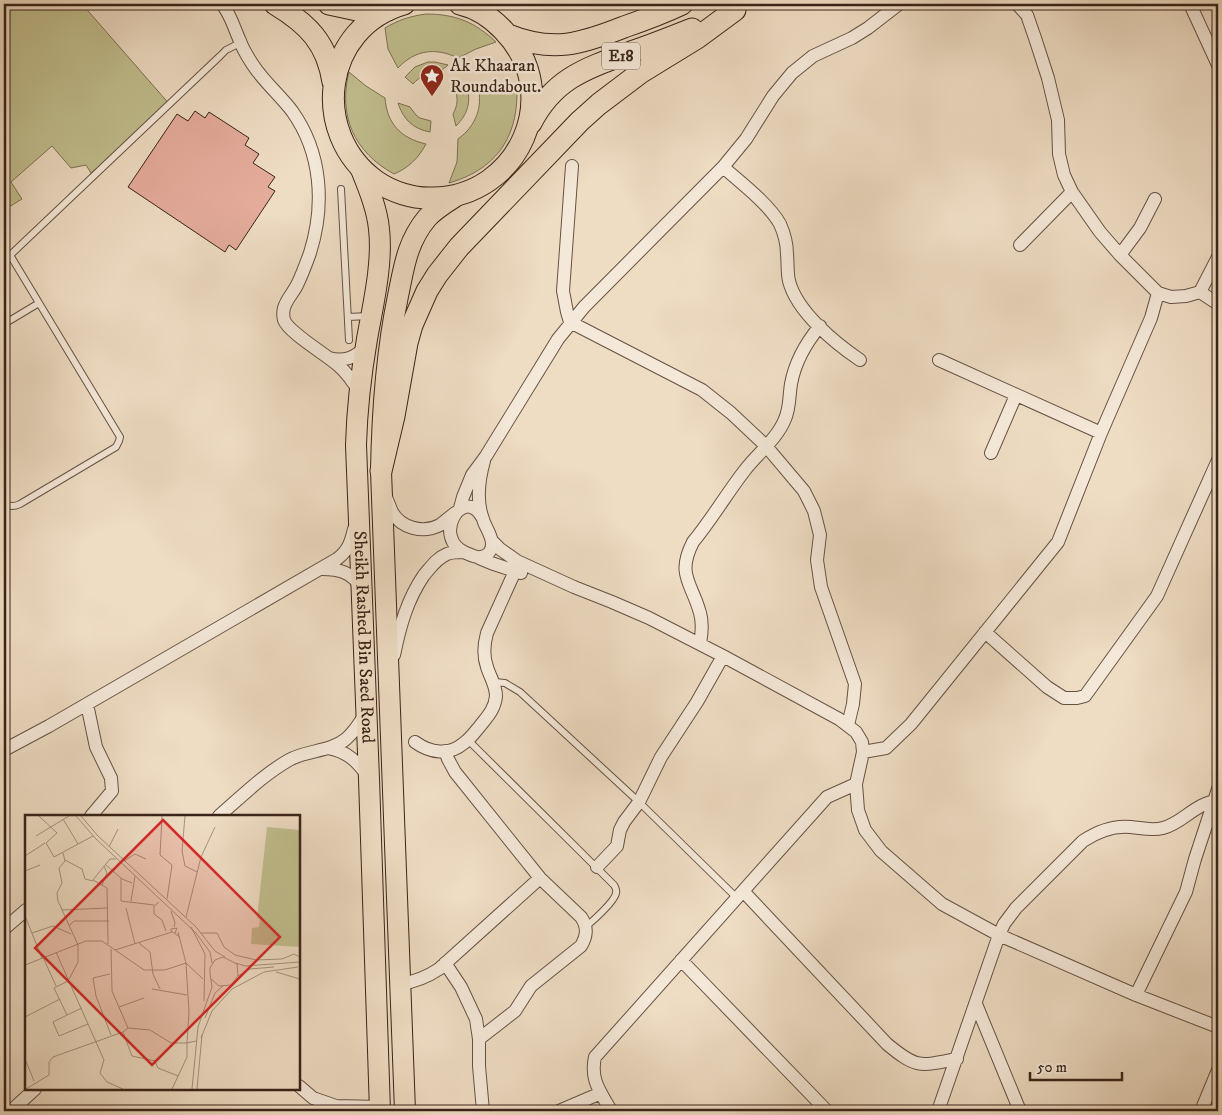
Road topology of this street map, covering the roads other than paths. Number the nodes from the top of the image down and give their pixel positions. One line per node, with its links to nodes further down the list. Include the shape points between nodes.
1 (222, 4): 12 (street)
2 (275, 4): 14 (highway, via 297,18 313,34 325,53)
3 (329, 4): 9 (highway, via 357,10)
4 (460, 4): 11 (highway, via 489,18)
5 (682, 4): 11 (highway, E18, via 568,45 531,43)
6 (899, 4): 18 (street, via 868,28 813,56 792,73)
7 (1017, 4): 20 (street, via 1036,38 1048,78 1058,120 1059,154)
8 (1190, 4): 13 (street)
9 (396, 7): 14 (highway, via 368,23 352,40 340,61)
10 (741, 7): 15 (highway, E18, via 578,73 547,99); 48 (highway, via 640,73 580,121 459,247 437,275 427,291 407,342)
11 (508, 35): 15 (highway, via 522,56 530,80 532,104)
12 (240, 43): 24 (lane, via 226,50); 38 (street, via 300,124 317,166 319,202 314,236 304,270 285,306 284,316 290,329)
13 (1218, 65)
14 (334, 84): 17 (highway, via 336,122 345,146)
15 (527, 129): 21 (highway, via 517,152 501,171 481,186)
16 (572, 166): 34 (street, via 563,290)
17 (360, 167): 21 (highway, via 381,184 405,195 431,199); 32 (main road, Sheikh Rashed Bin Saed Road, via 379,229 380,253)
18 (723, 167): 34 (street); 36 (street, via 777,219 786,243 792,289)
19 (341, 189): 33 (lane)
20 (1072, 192): 23 (street); 25 (street)
21 (458, 195): 48 (main road, Sheikh Rashed Bin Saed Road, via 428,218 404,262 384,386)
22 (1155, 199): 25 (street, via 1140,228)
23 (1020, 245)
24 (10, 255): 27 (lane); 30 (lane)
25 (1120, 255): 29 (street)
26 (1218, 258): 28 (street)
27 (4, 261)
28 (1200, 292): 29 (street, via 1171,297); 31 (street)
29 (1158, 293): 43 (street, via 1151,318)
30 (39, 303): 35 (lane); 49 (lane, via 120,441 20,504 11,506)
31 (1218, 304)
32 (371, 316): 33 (lane); 37 (main road, Sheikh Rashed Bin Saed Road)
33 (348, 317): 37 (lane)
34 (570, 322): 44 (street, via 702,390); 46 (street)
35 (4, 324)
36 (820, 326): 39 (street); 44 (street, via 805,346 795,369 786,418)
37 (357, 344): 38 (street, via 355,356 342,360); 41 (main road, Sheikh Rashed Bin Saed Road)
38 (329, 358): 41 (street, via 347,373)
39 (860, 360)
40 (939, 360): 42 (street)
41 (360, 393): 51 (main road, Sheikh Rashed Bin Saed Road, via 356,445)
42 (1016, 395): 43 (street); 45 (street)
43 (1101, 433): 60 (street, via 1058,542)
44 (766, 446): 61 (street, via 746,468 693,542 687,556 687,580 702,620); 67 (street, via 804,491 814,510 820,535 816,560 821,586 855,684)
45 (991, 453)
46 (486, 456): 50 (street, via 472,475); 52 (street, via 479,486)
47 (1218, 460): 60 (street, via 1157,596 1085,696 1064,698)
48 (381, 479): 50 (street, via 392,512 407,526 434,528); 63 (main road, Sheikh Rashed Bin Saed Road)
49 (4, 503)
50 (459, 510): 52 (street, via 469,506); 54 (street, via 450,524 450,534)
51 (359, 513): 56 (street, via 347,550); 59 (main road, Sheikh Rashed Bin Saed Road)
52 (482, 517): 53 (street)
53 (492, 542): 55 (street, via 489,553); 58 (street, via 517,561)
54 (463, 552): 55 (street); 63 (street, via 448,554 436,561 414,591 400,625)
55 (479, 558): 57 (street)
56 (322, 569): 59 (street, via 343,571); 65 (street)
57 (515, 571): 58 (street); 64 (street, via 485,642 487,668)
58 (574, 587): 61 (street, via 631,610)
59 (362, 588): 66 (main road, Sheikh Rashed Bin Saed Road)
60 (985, 632): 73 (street, via 911,724 886,748)
61 (700, 644): 62 (street)
62 (723, 656): 67 (street); 77 (street, via 661,757)
63 (389, 677): 89 (main road, Sheikh Rashed Bin Saed Road)
64 (494, 682): 68 (street, via 496,696 492,710); 77 (lane, via 505,683 520,692)
65 (87, 704): 71 (street); 78 (street, via 96,747 112,785 112,791)
66 (367, 712): 70 (street, via 348,738); 74 (main road, Sheikh Rashed Bin Saed Road)
67 (848, 726): 73 (street, via 862,742)
68 (468, 740): 72 (street, via 458,748); 80 (lane)
69 (415, 742): 72 (street, via 432,751)
70 (328, 748): 74 (street, via 353,758); 79 (street, via 301,755 264,776)
71 (4, 750)
72 (446, 751): 81 (street, via 456,772)
73 (863, 752): 75 (street)
74 (369, 779): 99 (main road, Sheikh Rashed Bin Saed Road)
75 (856, 784): 82 (street, via 827,797); 86 (street, via 858,810 866,830 881,851 942,904)
76 (1217, 797): 86 (street, via 1163,828 1122,827 1093,835 1016,908); 90 (street, via 1186,892)
77 (639, 802): 80 (street, via 624,822 615,850); 82 (lane)
78 (92, 815)
79 (221, 815)
80 (597, 867): 84 (lane, via 614,885 616,895)
81 (540, 878): 84 (street); 88 (street)
82 (740, 894): 87 (street); 94 (street, via 904,1058 927,1065)
83 (25, 911): 85 (street)
84 (586, 926): 93 (street, via 581,946 531,986 515,1012)
85 (4, 929)
86 (1000, 934): 90 (street); 91 (street)
87 (681, 960): 98 (street, via 595,1056 594,1077); 105 (street)
88 (445, 963): 89 (street, via 432,974); 93 (street, via 468,1000)
89 (400, 984): 101 (main road, Sheikh Rashed Bin Saed Road)
90 (1136, 995): 92 (street)
91 (976, 1004): 94 (street); 107 (street)
92 (1218, 1027)
93 (479, 1039): 102 (street)
94 (957, 1059): 106 (street)
95 (1218, 1070): 108 (street)
96 (300, 1087): 99 (street, via 312,1098 336,1106)
97 (34, 1090): 100 (street)
98 (601, 1092): 103 (street); 104 (street)
99 (380, 1109)
100 (11, 1111)
101 (405, 1111)
102 (483, 1111)
103 (559, 1111)
104 (611, 1111)
105 (827, 1111)
106 (938, 1111)
107 (1020, 1111)
108 (1200, 1111)

